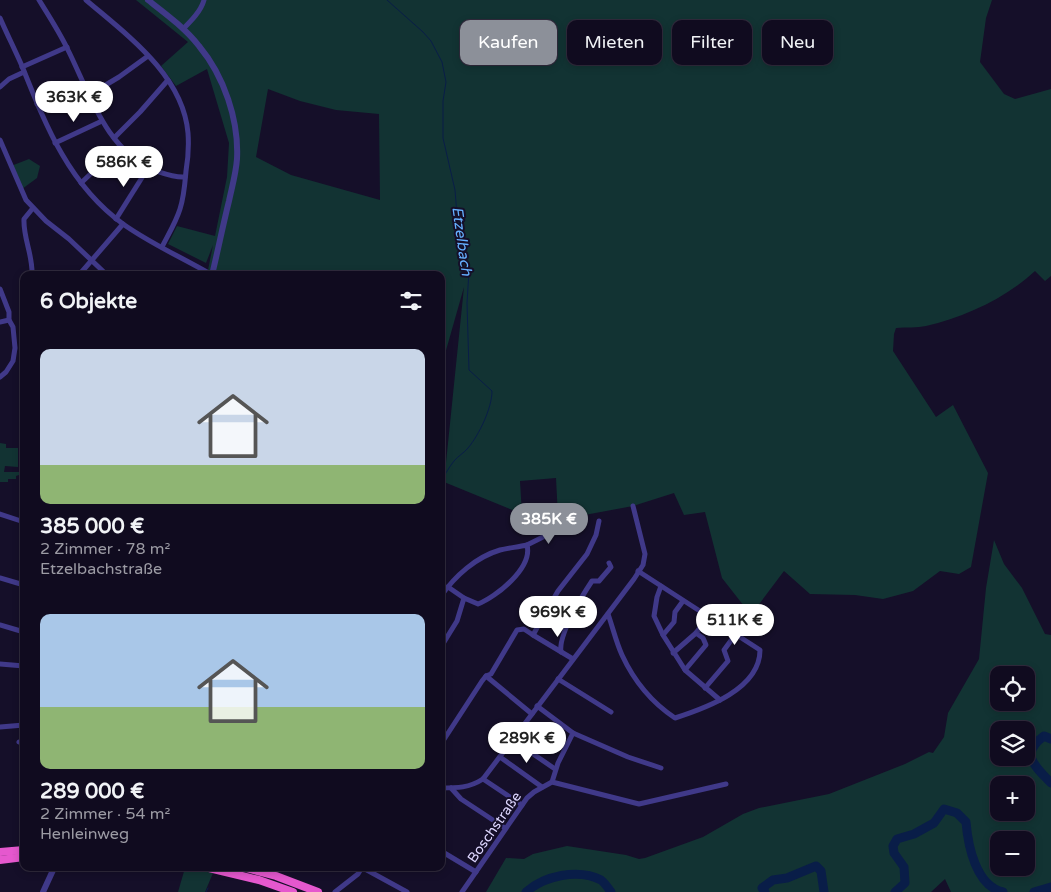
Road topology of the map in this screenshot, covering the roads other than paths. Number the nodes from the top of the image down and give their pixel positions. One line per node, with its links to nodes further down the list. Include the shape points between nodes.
1 (39, 0): 7 (street)
2 (86, 0): 8 (street)
3 (148, 0): 6 (street)
4 (204, 0): 6 (street)
5 (0, 18): 9 (street)
6 (183, 29): 32 (street, via 199,46 222,84 236,137 237,160)
7 (67, 47): 9 (street); 11 (street)
8 (148, 56): 10 (street); 13 (street)
9 (23, 69): 12 (street); 14 (street)
10 (168, 80): 16 (street); 21 (street, via 181,103 188,133)
11 (84, 84): 13 (street); 14 (street)
12 (0, 87)
13 (89, 95): 15 (street)
14 (37, 104): 18 (street)
15 (102, 121): 16 (street); 18 (street)
16 (114, 138): 19 (street)
17 (0, 140): 23 (street, via 26,200)
18 (55, 142): 22 (street)
19 (120, 146): 20 (street); 22 (street)
20 (148, 168): 21 (street); 24 (street)
21 (185, 177): 26 (street, via 180,208)
22 (81, 183): 24 (street)
23 (33, 208): 27 (street); 28 (street, via 24,219)
24 (116, 218): 25 (street)
25 (123, 224): 26 (street); 27 (street)
26 (162, 247): 31 (street)
27 (93, 260): 29 (street); 30 (street)
28 (32, 271)
29 (83, 271)
30 (103, 271)
31 (205, 271)
32 (213, 271)
33 (0, 289): 34 (street)
34 (9, 320): 35 (street); 36 (street, via 13,327 15,353 11,365)
35 (0, 322)
36 (0, 377)
37 (633, 506): 44 (street, via 645,554)
38 (0, 514): 39 (street)
39 (20, 521)
40 (599, 521): 57 (street, via 587,554 558,591)
41 (555, 524): 42 (street, via 542,537)
42 (527, 545): 48 (street, via 488,555 470,565); 50 (street, via 527,556 507,586 478,604)
43 (609, 563): 61 (street, via 611,567 599,581 592,582 581,597 562,640)
44 (638, 571): 47 (street); 52 (street)
45 (0, 578): 46 (street)
46 (20, 585)
47 (661, 586): 51 (street); 59 (street, via 654,616)
48 (448, 587): 49 (street); 50 (street)
49 (445, 591)
50 (464, 598): 60 (street, via 457,621)
51 (684, 601): 53 (street); 59 (street, via 675,612 674,622)
52 (608, 614): 63 (street); 70 (street, via 630,671 644,691 666,712 675,718)
53 (708, 617): 56 (street); 58 (street)
54 (0, 625): 55 (street)
55 (20, 631)
56 (696, 633): 62 (street); 66 (street, via 706,645)
57 (533, 634): 61 (street); 67 (street, via 524,629 517,630 491,674)
58 (736, 634): 69 (street, via 724,650 728,662); 70 (street, via 760,650 760,660 746,681)
59 (663, 635): 62 (street)
60 (445, 640)
61 (561, 652): 63 (street)
62 (673, 653): 66 (street)
63 (573, 659): 68 (street)
64 (0, 664): 65 (street)
65 (20, 666)
66 (685, 670): 69 (street)
67 (486, 676): 73 (street); 77 (street)
68 (558, 679): 71 (street); 72 (street)
69 (705, 688): 70 (street)
70 (720, 700)
71 (537, 706): 73 (street); 76 (street)
72 (611, 712)
73 (532, 714): 78 (street)
74 (20, 725): 75 (street)
75 (0, 727)
76 (573, 733): 80 (street); 81 (street)
77 (445, 738)
78 (513, 740): 79 (street); 81 (street)
79 (500, 757): 82 (street); 85 (street)
80 (661, 768)
81 (555, 770): 83 (street)
82 (482, 780): 87 (street, via 474,785); 88 (street)
83 (552, 782): 84 (street, via 639,804); 85 (street, Boschstraße)
84 (726, 784)
85 (542, 787): 88 (street, Boschstraße)
86 (445, 788): 87 (street)
87 (451, 788): 89 (street, via 461,799)
88 (522, 805): 89 (street, Boschstraße)
89 (505, 828): 100 (street, Boschstraße)
90 (20, 850): 91 (highway)
91 (0, 852)
92 (445, 853): 100 (street)
93 (20, 858): 94 (highway)
94 (0, 860)
95 (53, 871): 101 (street)
96 (222, 871): 102 (highway)
97 (257, 871): 103 (highway)
98 (360, 871): 104 (street)
99 (368, 871): 105 (street)
100 (476, 872): 106 (street, Boschstraße)
101 (43, 892)
102 (293, 892)
103 (318, 892)
104 (335, 892)
105 (407, 892)
106 (462, 892)

